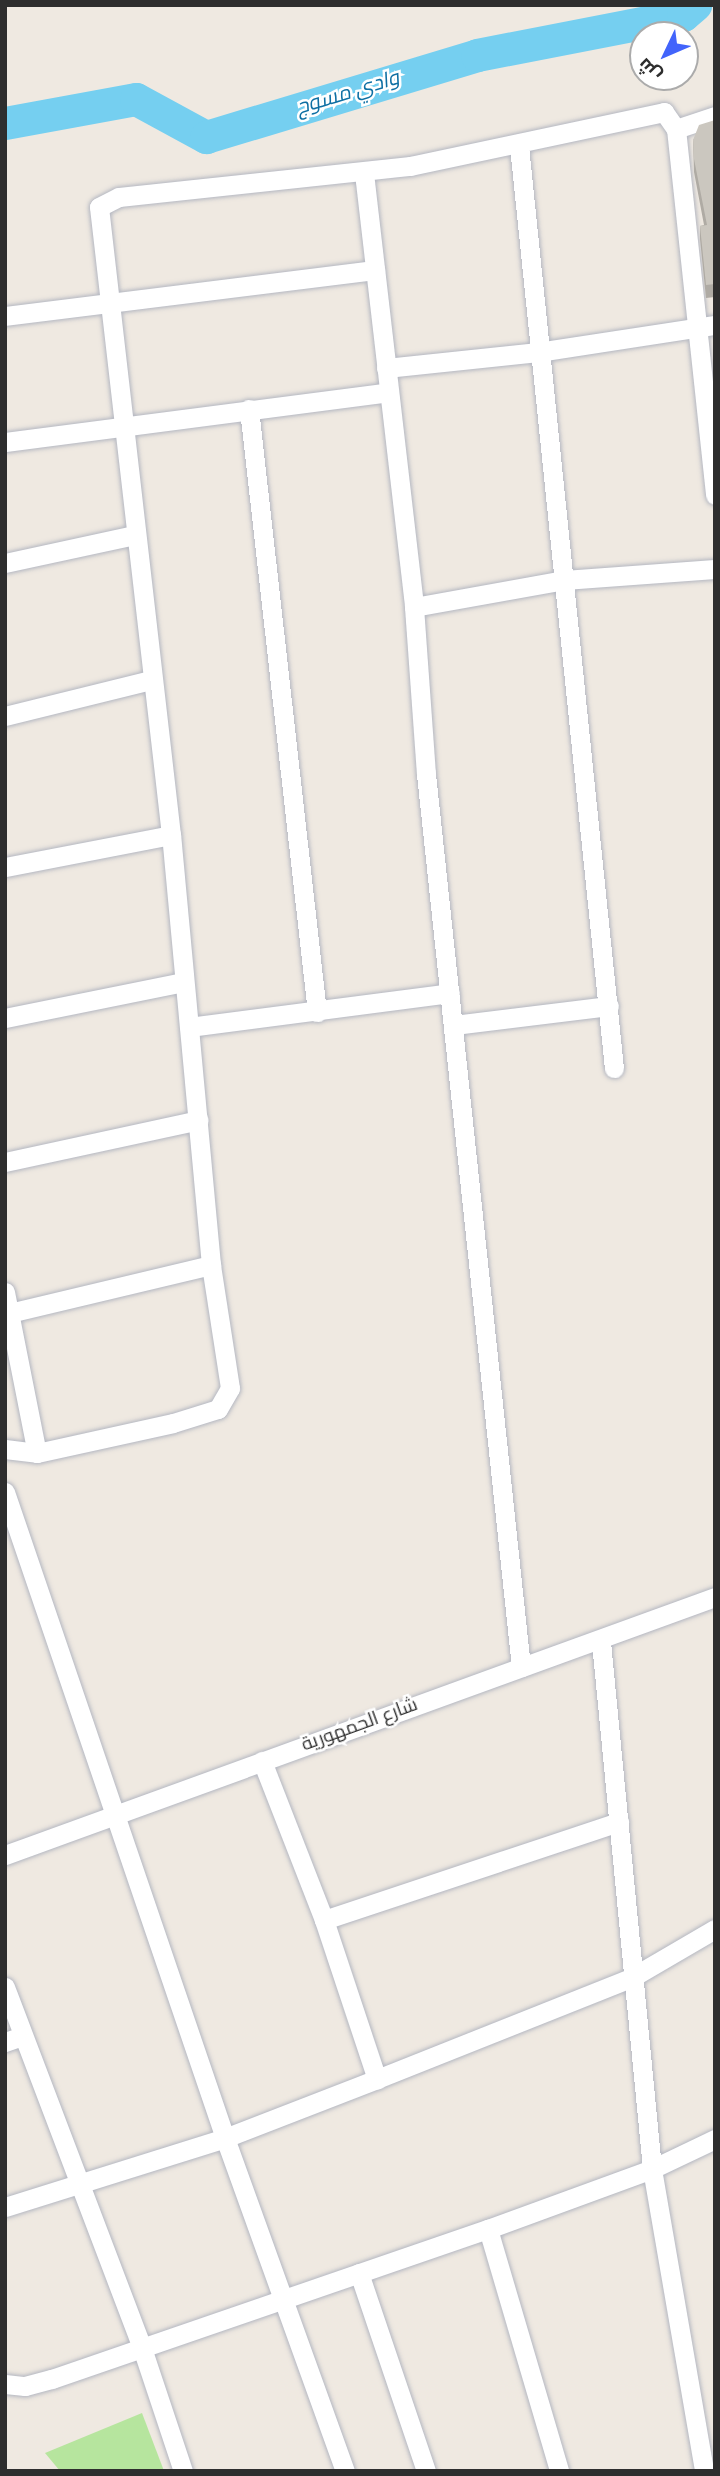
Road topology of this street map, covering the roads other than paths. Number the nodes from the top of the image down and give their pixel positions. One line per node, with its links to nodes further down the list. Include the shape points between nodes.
1 (715, 116): 2 (street)
2 (676, 129): 3 (street, via 672,117 656,110); 8 (street)
3 (519, 146): 4 (street); 9 (street)
4 (364, 173): 5 (street); 6 (street, via 223,184 103,202 97,215)
5 (375, 270): 6 (street); 10 (street)
6 (109, 306): 7 (street); 13 (street)
7 (5, 316)
8 (706, 326): 9 (street); 15 (street)
9 (538, 352): 10 (street); 19 (street)
10 (386, 368): 11 (street)
11 (388, 392): 12 (street); 20 (street)
12 (249, 409): 13 (street); 28 (street)
13 (125, 426): 14 (street); 16 (street)
14 (5, 442)
15 (715, 495)
16 (135, 536): 17 (street); 21 (street)
17 (5, 564)
18 (715, 569): 19 (street)
19 (564, 580): 20 (street); 27 (street)
20 (414, 607): 26 (street)
21 (150, 680): 22 (street); 23 (street)
22 (5, 716)
23 (171, 835): 24 (street); 25 (street)
24 (5, 867)
25 (183, 982): 29 (street); 31 (street)
26 (450, 993): 28 (street); 30 (street)
27 (609, 1006): 30 (street); 32 (street)
28 (317, 1012): 31 (street)
29 (5, 1018)
30 (454, 1025): 43 (street)
31 (189, 1027): 33 (street)
32 (614, 1068)
33 (198, 1120): 34 (street); 35 (street)
34 (5, 1162)
35 (211, 1265): 37 (street); 39 (street, via 230,1388 218,1409)
36 (5, 1292): 37 (street)
37 (7, 1313): 39 (street)
38 (5, 1449): 39 (street)
39 (37, 1453)
40 (5, 1492): 45 (street)
41 (715, 1597): 42 (street, شارع الجمهورية)
42 (601, 1642): 43 (street, شارع الجمهورية); 46 (street)
43 (521, 1667): 44 (street, شارع الجمهورية)
44 (262, 1761): 45 (street, شارع الجمهورية); 48 (street)
45 (114, 1816): 47 (street, شارع الجمهورية); 54 (street)
46 (619, 1822): 48 (street); 50 (street)
47 (5, 1855)
48 (324, 1920): 53 (street)
49 (715, 1929): 50 (street)
50 (631, 1978): 53 (street); 56 (street)
51 (5, 1987): 52 (street)
52 (14, 2039): 57 (street)
53 (377, 2079): 54 (street)
54 (225, 2138): 57 (street); 61 (street)
55 (715, 2139): 56 (street)
56 (652, 2169): 59 (street); 68 (street)
57 (79, 2184): 58 (street); 62 (street)
58 (5, 2207)
59 (488, 2229): 60 (street); 67 (street)
60 (359, 2273): 61 (street); 66 (street)
61 (284, 2299): 62 (street); 65 (street)
62 (142, 2347): 63 (street, via 25,2386); 64 (street)
63 (5, 2384)
64 (183, 2471)
65 (345, 2471)
66 (426, 2471)
67 (559, 2471)
68 (704, 2471)

